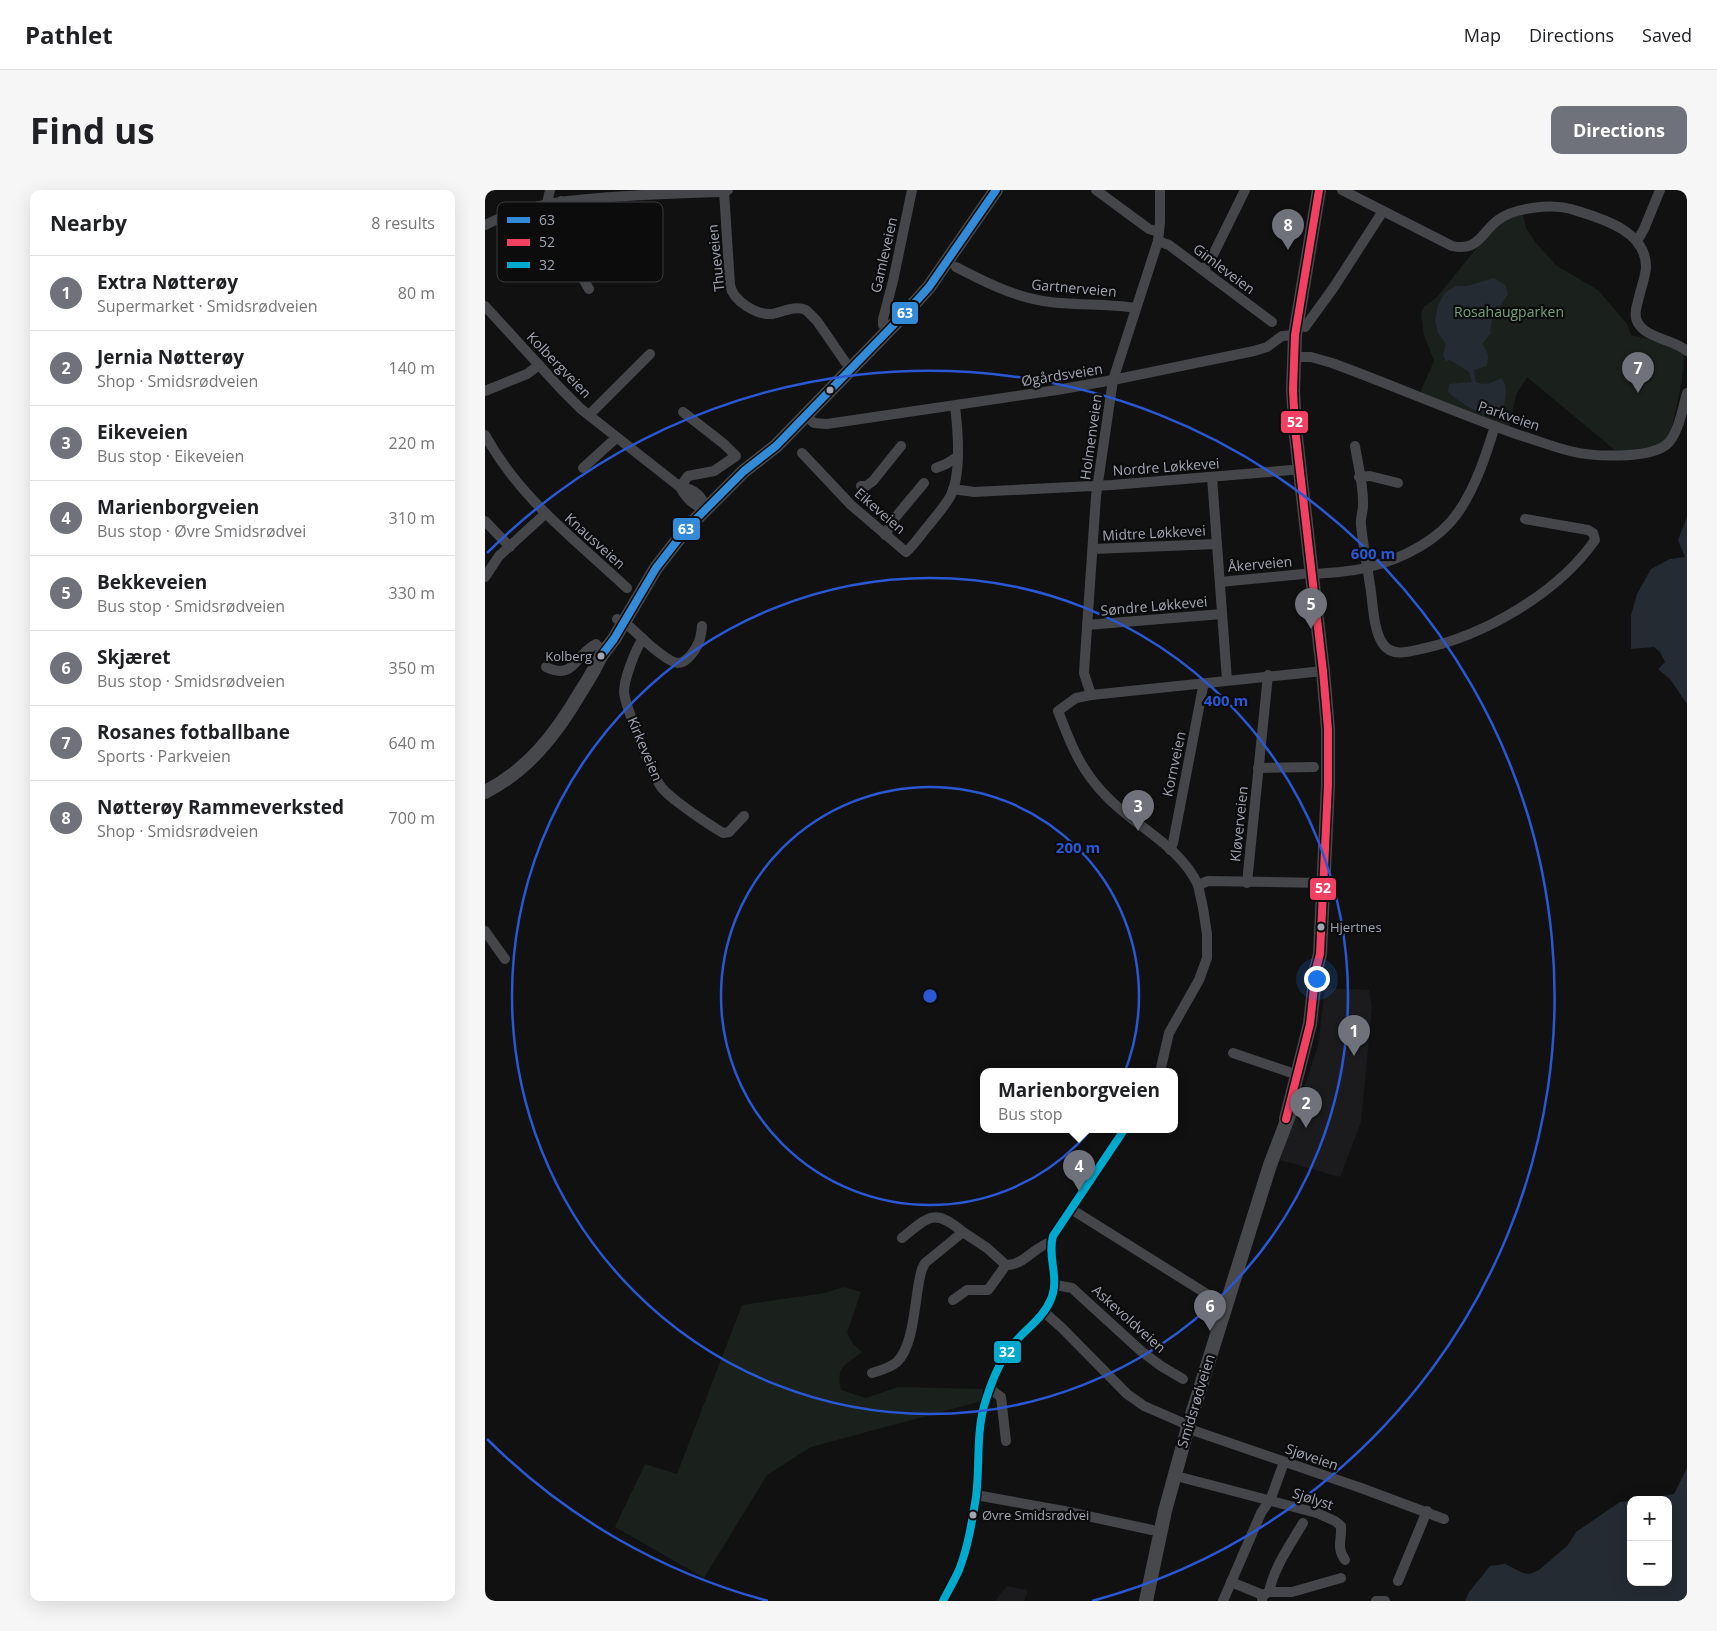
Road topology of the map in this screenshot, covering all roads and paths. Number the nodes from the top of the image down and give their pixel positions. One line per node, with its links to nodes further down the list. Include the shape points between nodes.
1 (912, 190): 24 (street, Gamleveien)
2 (996, 190): 36 (main road, via 929,287)
3 (1096, 190): 15 (street, Gimleveien)
4 (1160, 190): 15 (street, Holmenveien)
5 (1245, 190): 18 (street)
6 (1319, 190): 25 (main road, Smidsrødveien)
7 (1342, 190): 12 (street)
8 (1660, 190): 16 (street)
9 (726, 191): 10 (street); 29 (street, Thueveien, via 733,296 764,313 792,308 806,310)
10 (561, 201): 11 (street)
11 (554, 202)
12 (1383, 211): 16 (street, via 1460,248 1476,243 1507,214 1555,206 1602,220 1622,229); 25 (street, via 1334,287)
13 (497, 220): 14 (street)
14 (485, 225)
15 (1159, 236): 18 (street, Gimleveien); 22 (street, Holmenveien)
16 (1637, 241): 26 (street, via 1644,253 1645,268 1637,322 1647,332)
17 (956, 267): 22 (street, Gartnerveien, via 1035,300)
18 (1203, 270): 23 (street, Gimleveien)
19 (585, 282): 20 (street)
20 (589, 289)
21 (485, 306): 30 (street, Kolbergveien)
22 (1136, 308): 31 (street, Holmenveien)
23 (1272, 322)
24 (883, 325)
25 (1300, 331): 28 (main road, Smidsrødveien); 31 (street, Øgårdsveien, via 1282,336 1267,347 1254,351)
26 (1687, 349)
27 (651, 354): 37 (street)
28 (1293, 357): 38 (street, Parkveien, via 1311,357 1332,363); 65 (main road, Smidsrødveien, via 1295,428)
29 (846, 363)
30 (539, 365): 32 (street, via 527,374); 37 (street, Kolbergveien)
31 (1113, 380): 34 (street, Øgårdsveien); 52 (street, Holmenveien)
32 (485, 390)
33 (1687, 393): 38 (street, Parkveien, via 1672,439 1659,449 1644,454 1579,453)
34 (955, 406): 36 (street, Øgårdsveien, via 827,424 814,423); 44 (street, Eikeveien)
35 (683, 412): 54 (street, via 736,456 715,471 688,476)
36 (810, 412): 56 (main road, via 776,446 745,471 718,487)
37 (589, 415): 40 (street, Kolbergveien)
38 (1495, 426): 64 (street, Åkerveien, via 1473,485 1450,524 1413,551)
39 (485, 436): 57 (street, Knausveien, via 520,488)
40 (616, 438): 45 (street); 54 (street, Kolbergveien)
41 (901, 446): 53 (street, via 873,481)
42 (1355, 446): 49 (street)
43 (802, 453): 60 (street, Eikeveien)
44 (957, 457): 46 (street); 55 (street, Eikeveien)
45 (583, 468)
46 (936, 468)
47 (1291, 470): 48 (street, Nordre Løkkevei)
48 (1212, 477): 52 (street, Nordre Løkkevei); 61 (street, Åkerveien)
49 (1359, 477): 51 (street, via 1370,476); 64 (street, via 1363,506 1361,524)
50 (924, 483): 60 (street)
51 (1398, 483)
52 (1097, 485): 55 (street, Nordre Løkkevei, via 974,492); 63 (street, Holmenveien)
53 (861, 486)
54 (680, 487): 56 (street, Kolbergveien, via 692,490)
55 (953, 489): 60 (street, Eikeveien, via 940,511 906,552)
56 (702, 506): 70 (main road)
57 (545, 514): 62 (street, Knausveien); 68 (street, Knausveien)
58 (1525, 519): 64 (street, via 1590,531 1595,540 1573,565 1537,596 1489,626 1446,642 1406,652 1395,652 1385,646 1378,634)
59 (485, 521): 62 (street)
60 (885, 535)
61 (1217, 544): 63 (street, Midtre Løkkevei); 67 (street, Åkerveien)
62 (509, 547): 66 (street, Knausveien)
63 (1093, 549): 71 (street, Holmenveien)
64 (1368, 568): 65 (street, Åkerveien)
65 (1308, 574): 67 (street, Åkerveien); 76 (main road, Smidsrødveien)
66 (485, 577)
67 (1220, 582): 69 (street, Åkerveien)
68 (627, 588)
69 (1222, 614): 71 (street, Søndre Løkkevei); 78 (street, Åkerveien)
70 (620, 621): 73 (street); 74 (main road)
71 (1087, 625): 80 (street, Holmenveien, via 1084,673)
72 (702, 626): 73 (street, via 698,647 681,663 671,661)
73 (643, 639): 84 (street, Kirkeveien, via 625,682 625,699 660,785 723,833 729,832)
74 (598, 650): 75 (street, via 589,648 567,670 556,671); 83 (main road, via 565,719 542,749 511,776)
75 (546, 667)
76 (1323, 671): 77 (street); 87 (main road, Smidsrødveien, via 1328,744)
77 (1268, 676): 78 (street); 82 (street, Kløverveien)
78 (1227, 680): 79 (street)
79 (1202, 683): 80 (street); 85 (street, Kornveien, via 1195,733)
80 (1091, 695): 85 (street, via 1076,698 1058,711 1078,761 1089,778 1120,810)
81 (1314, 767): 82 (street, Kløverveien)
82 (1258, 768): 86 (street, Kløverveien)
83 (485, 792)
84 (744, 816)
85 (1170, 850): 88 (street, via 1187,867)
86 (1247, 883): 87 (street); 88 (street, via 1208,881)
87 (1323, 883): 102 (main road, Smidsrødveien, via 1321,995 1315,1038 1307,1072 1286,1119)
88 (1198, 885): 92 (street, via 1207,934 1207,958 1199,980 1169,1033)
89 (485, 931): 90 (street)
90 (505, 959)
91 (1233, 1054): 93 (street)
92 (1162, 1068)
93 (1289, 1072)
94 (1122, 1133): 95 (street)
95 (1071, 1209): 98 (street); 102 (street, via 1210,1296)
96 (963, 1232): 97 (street, via 949,1221 934,1216); 99 (street); 104 (street, via 922,1269 907,1342 900,1358)
97 (902, 1238)
98 (1051, 1242): 99 (street, via 1039,1246 1016,1263); 100 (street)
99 (1006, 1265): 101 (street, via 988,1290 967,1290)
100 (1055, 1285): 103 (street); 105 (street, Askevoldveien, via 1072,1288 1141,1351)
101 (953, 1300)
102 (1227, 1302): 107 (main road, Smidsrødveien)
103 (1043, 1312): 106 (street, via 1004,1356); 107 (street, Sjøveien, via 1127,1394 1143,1406)
104 (872, 1373)
105 (1183, 1379)
106 (990, 1389): 108 (street, via 1001,1397); 111 (street, via 979,1431)
107 (1188, 1427): 109 (street, Sjøveien); 123 (main road, Smidsrødveien)
108 (1005, 1441)
109 (1285, 1462): 112 (street, Sjølyst); 113 (street, Sjøveien)
110 (1180, 1477): 112 (street, Sjølyst)
111 (976, 1495): 116 (street); 122 (street, via 965,1553)
112 (1269, 1500): 117 (street, Sjølyst, via 1340,1523 1339,1544); 120 (street, Sjølyst)
113 (1427, 1512): 114 (street, Sjøveien); 119 (street)
114 (1444, 1519)
115 (1303, 1523): 121 (street, Sjølyst)
116 (1152, 1530)
117 (1345, 1560)
118 (1341, 1578): 121 (street)
119 (1398, 1581)
120 (1231, 1582): 121 (street); 124 (street, Sjølyst)
121 (1264, 1596)
122 (943, 1601)
123 (1145, 1601)
124 (1223, 1601)
125 (1376, 1601): 126 (street)
126 (1385, 1601)

